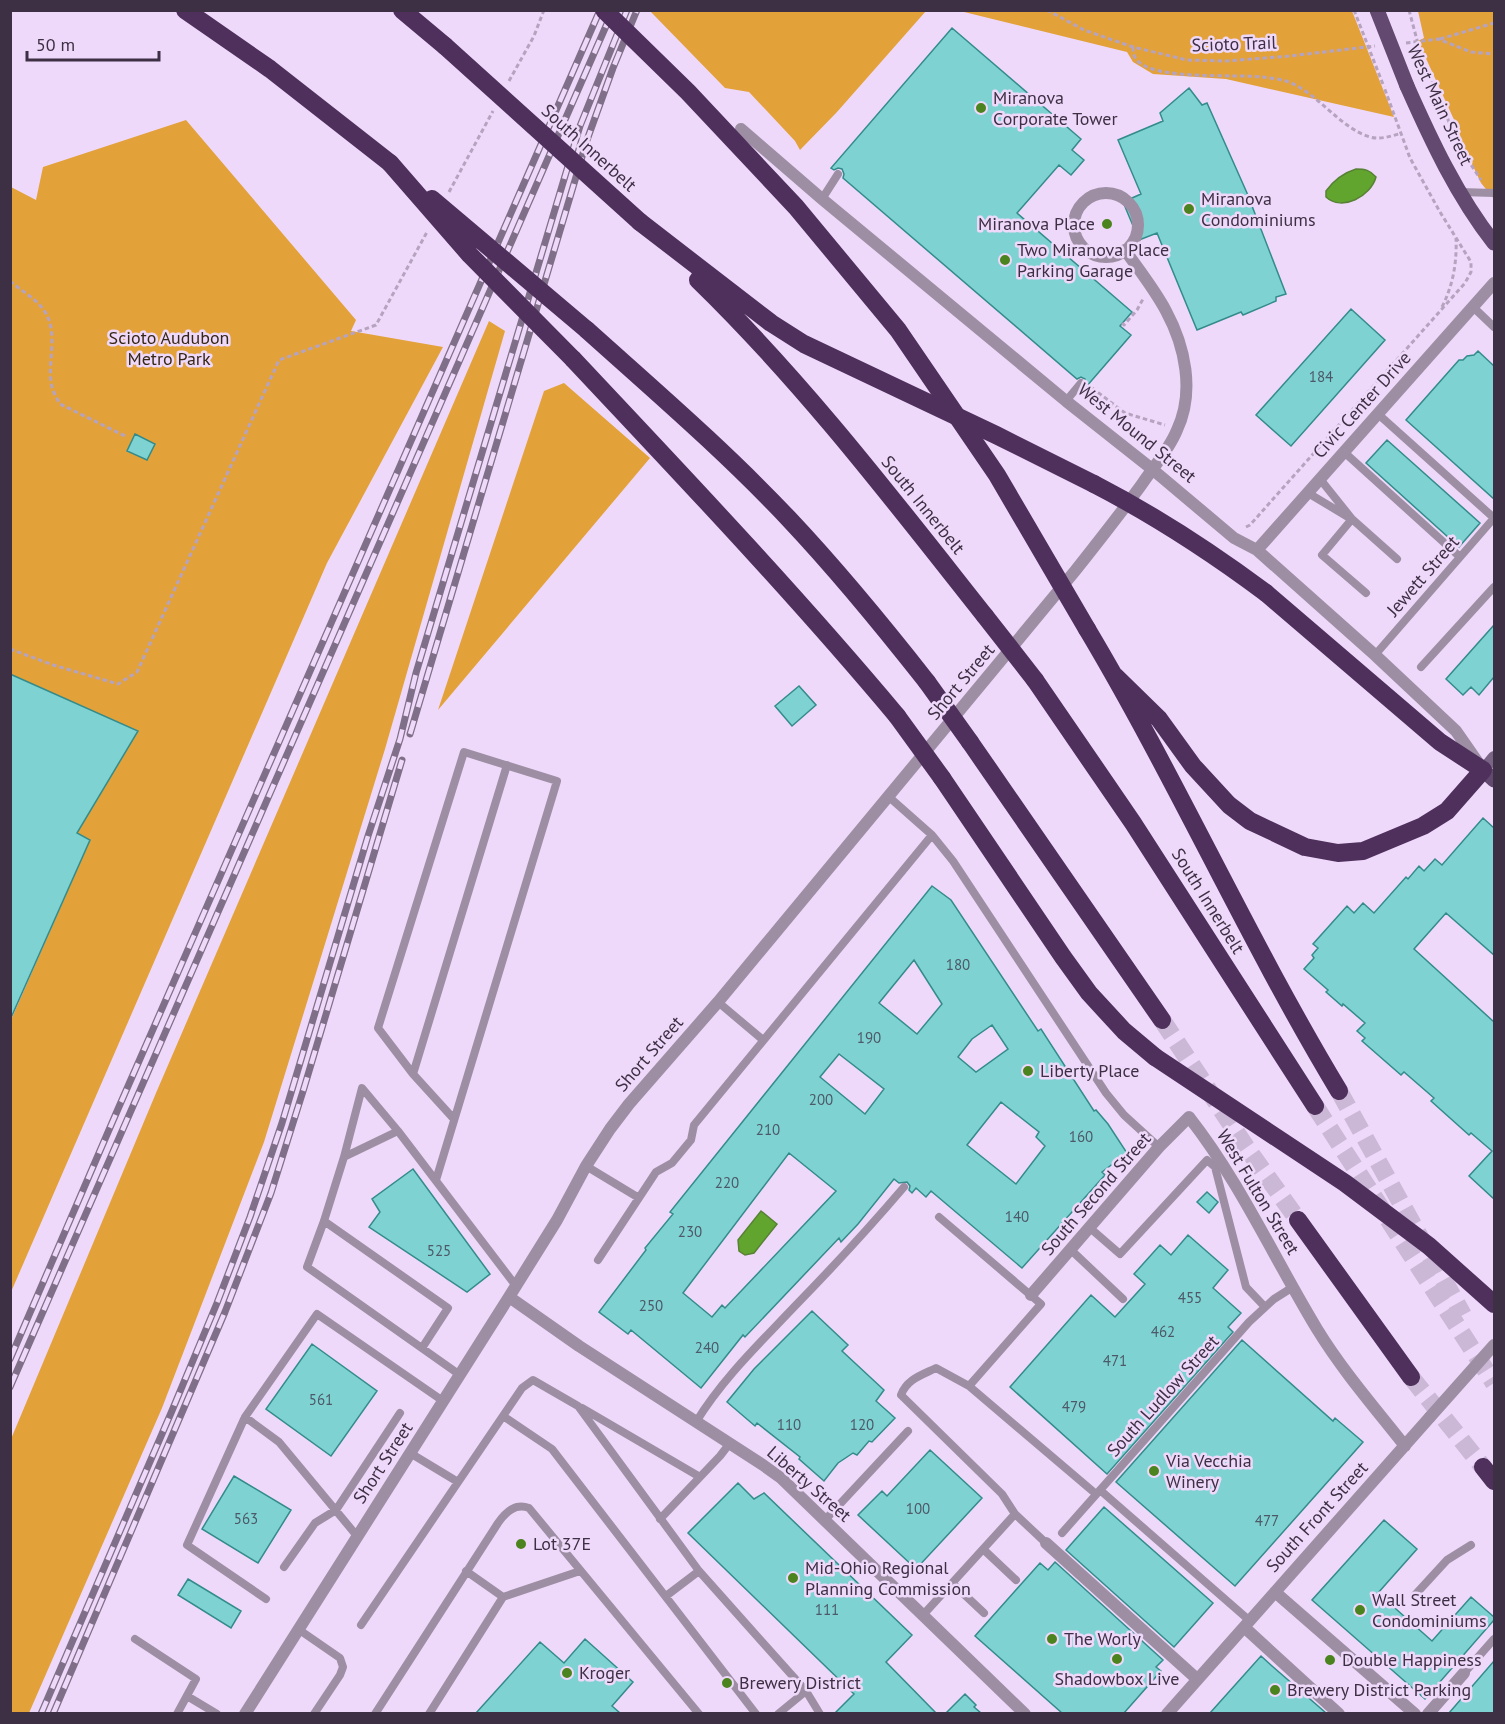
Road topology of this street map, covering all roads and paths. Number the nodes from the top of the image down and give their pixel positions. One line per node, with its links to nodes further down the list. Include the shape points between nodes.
1 (185, 10): 19 (highway, via 270,69)
2 (402, 10): 25 (highway, South Innerbelt, bridge)
3 (544, 10): 15 (path)
4 (604, 10): 57 (highway, bridge, via 796,207 898,330 997,475)
5 (1047, 10): 13 (path, Scioto Trail, via 1084,30)
6 (1354, 10): 18 (path, bridge)
7 (1377, 10): 21 (main road, West Main Street, bridge, via 1407,86)
8 (1409, 10): 22 (path, bridge, via 1421,55 1460,148)
9 (1494, 23): 10 (path)
10 (1438, 39): 11 (path); 14 (path, via 1471,52)
11 (1404, 43)
12 (1381, 46): 13 (path, Scioto Trail, via 1227,61 1187,60)
13 (1133, 47): 18 (path, via 1139,63 1160,71 1286,81 1371,137)
14 (1494, 54)
15 (506, 87)
16 (494, 108): 24 (path)
17 (741, 129): 23 (street, West Mound Street)
18 (1402, 133): 27 (path, via 1410,158)
19 (390, 163): 63 (highway, bridge, via 587,330 707,438 788,518 860,598 927,682); 88 (highway, bridge, via 470,255 573,360 854,664 942,778 1089,993 1124,1031 1155,1057 1345,1183 1428,1246)
20 (838, 174): 23 (lane)
21 (1460, 192): 22 (lane); 28 (main road, West Main Street)
22 (1492, 193)
23 (822, 199): 38 (street, West Mound Street)
24 (444, 201)
25 (640, 222): 59 (highway, bridge, via 804,344 1094,484 1183,533 1266,593 1440,742); 67 (highway, South Innerbelt, bridge, via 780,365 901,508 1035,680 1133,823)
26 (426, 232): 54 (path, via 376,325 279,360 137,672 118,684)
27 (1455, 236): 34 (path, via 1452,281); 34 (path, via 1471,262 1471,272)
28 (1494, 243)
29 (1125, 250): 29 (street, via 1137,232 1138,219 1133,207 1112,193 1099,193 1087,199 1074,220 1081,245 1104,256); 32 (street)
30 (10, 281): 41 (path, via 42,308 49,321 53,350 51,382 60,404)
31 (1494, 283): 33 (street, Civic Center Drive)
32 (1154, 291): 35 (path); 40 (street, via 1178,337 1185,364 1187,389)
33 (1473, 307): 36 (lane); 39 (street, Civic Center Drive)
34 (1441, 311): 48 (path)
35 (1122, 323)
36 (1494, 327)
37 (1085, 384): 38 (lane); 40 (path, via 1125,413)
38 (1066, 401): 43 (street, West Mound Street)
39 (1378, 414): 42 (street, Civic Center Drive); 46 (lane)
40 (1178, 429): 43 (street)
41 (125, 436)
42 (1344, 452): 44 (street, Civic Center Drive); 50 (lane)
43 (1152, 470): 49 (street, West Mound Street, via 1234,538); 60 (street, Short Street, via 1075,571)
44 (1320, 479): 45 (street, Civic Center Drive); 47 (lane)
45 (1308, 493): 47 (lane); 49 (street, Civic Center Drive)
46 (1494, 518): 50 (lane, Jewett Street)
47 (1352, 519): 51 (lane); 53 (lane, via 1323,555)
48 (1246, 527)
49 (1257, 550): 55 (street, West Mound Street)
50 (1460, 557): 55 (lane, Jewett Street)
51 (1397, 559)
52 (1494, 587): 56 (lane)
53 (1366, 593)
54 (10, 649)
55 (1375, 654): 59 (street, West Mound Street, via 1456,730)
56 (1421, 667)
57 (1115, 676): 59 (highway, via 1159,719 1192,766 1229,805 1250,821 1305,847 1338,853 1363,850 1414,830 1447,811); 66 (highway, via 1268,966)
58 (507, 765): 65 (lane); 65 (lane, via 464,752 378,1028); 69 (lane, via 557,781)
59 (1491, 769)
60 (889, 797): 61 (lane); 62 (street, Short Street)
61 (932, 835): 64 (lane); 71 (lane, via 1106,1093)
62 (718, 1002): 64 (lane); 73 (street, Short Street, via 629,1104)
63 (1162, 1020)
64 (763, 1040): 76 (lane, via 694,1125 691,1140 672,1162 656,1172)
65 (413, 1074): 69 (lane)
66 (1339, 1091)
67 (1315, 1106)
68 (1189, 1117): 71 (street, South Second Street); 84 (street, West Fulton Street, via 1248,1206)
69 (453, 1118): 74 (lane)
70 (398, 1131): 72 (lane); 72 (lane, via 362,1088); 74 (lane)
71 (1159, 1147): 80 (street, South Second Street)
72 (344, 1157): 79 (lane)
73 (586, 1166): 76 (lane); 83 (street, Short Street)
74 (436, 1180): 83 (lane)
75 (904, 1187): 100 (lane, via 734,1370)
76 (639, 1198): 82 (lane)
77 (939, 1217): 85 (lane)
78 (1298, 1220): 93 (highway)
79 (324, 1221): 91 (lane, via 307,1267); 91 (lane, via 448,1308)
80 (1090, 1228): 81 (street, South Second Street); 89 (lane, via 1120,1254 1208,1160 1215,1167 1246,1287)
81 (1071, 1250): 85 (street, South Second Street); 87 (lane)
82 (598, 1260)
83 (516, 1286): 86 (street, Short Street)
84 (1293, 1287): 89 (lane, South Ludlow Street); 103 (street, West Fulton Street, via 1328,1346)
85 (1031, 1295): 94 (lane, via 1041,1304)
86 (509, 1297): 92 (street, Short Street); 100 (street, Liberty Street)
87 (1123, 1299)
88 (1494, 1304)
89 (1266, 1306): 107 (lane, South Ludlow Street)
90 (1494, 1345): 103 (street, South Front Street, bridge)
91 (422, 1348): 92 (lane)
92 (460, 1375): 95 (street, Short Street)
93 (1412, 1377)
94 (969, 1386): 107 (lane); 109 (lane, via 936,1368 910,1381 901,1395 1002,1494)
95 (444, 1401): 99 (lane, via 316,1314); 104 (street, Short Street)
96 (578, 1406): 98 (lane, via 533,1380 522,1388); 105 (lane); 110 (lane)
97 (400, 1413): 108 (lane)
98 (503, 1416): 106 (lane); 124 (lane, via 552,1449)
99 (246, 1417): 108 (lane, via 279,1442); 127 (lane, via 187,1545)
100 (696, 1422): 102 (street, Liberty Street)
101 (908, 1431): 111 (lane)
102 (730, 1443): 105 (lane); 111 (street, Liberty Street, via 781,1478)
103 (1405, 1446): 123 (street, South Front Street)
104 (410, 1453): 106 (lane); 113 (street, Short Street)
105 (700, 1477): 110 (lane)
106 (458, 1482): 131 (lane)
107 (1098, 1492): 112 (lane, South Ludlow Street); 130 (lane)
108 (336, 1510): 113 (lane); 117 (lane, via 315,1523)
109 (1015, 1514): 114 (lane); 116 (lane)
110 (660, 1519): 120 (lane)
111 (825, 1520): 129 (street, Liberty Street)
112 (1062, 1533)
113 (357, 1536): 132 (street, Short Street)
114 (1046, 1543): 136 (street)
115 (1471, 1545): 125 (lane, via 1447,1560)
116 (983, 1549): 121 (lane); 122 (lane)
117 (284, 1567)
118 (466, 1571): 119 (lane, via 507,1511 521,1505 529,1508); 126 (lane); 143 (lane)
119 (580, 1571): 126 (lane); 145 (lane)
120 (699, 1571): 124 (lane); 137 (lane)
121 (1016, 1580)
122 (952, 1583): 128 (lane); 129 (lane)
123 (1275, 1592): 130 (street, South Front Street); 152 (street)
124 (666, 1596): 146 (lane)
125 (1414, 1596)
126 (503, 1597): 144 (lane)
127 (266, 1599)
128 (984, 1613)
129 (923, 1615): 149 (street, Liberty Street)
130 (1247, 1624): 136 (street, South Front Street); 151 (street)
131 (361, 1625)
132 (298, 1629): 141 (street, Short Street); 142 (lane, via 340,1658 343,1667)
133 (1494, 1638): 135 (lane)
134 (135, 1639): 138 (lane, via 196,1679)
135 (1464, 1672): 153 (street)
136 (1197, 1679): 150 (street, South Front Street)
137 (806, 1691): 147 (lane); 148 (lane)
138 (187, 1696): 139 (lane); 140 (lane)
139 (177, 1713)
140 (217, 1713)
141 (244, 1713)
142 (314, 1713)
143 (375, 1713)
144 (429, 1713)
145 (699, 1713)
146 (756, 1713)
147 (778, 1713)
148 (819, 1713)
149 (1025, 1713)
150 (1167, 1713)
151 (1339, 1713)
152 (1414, 1713)
153 (1428, 1713)

